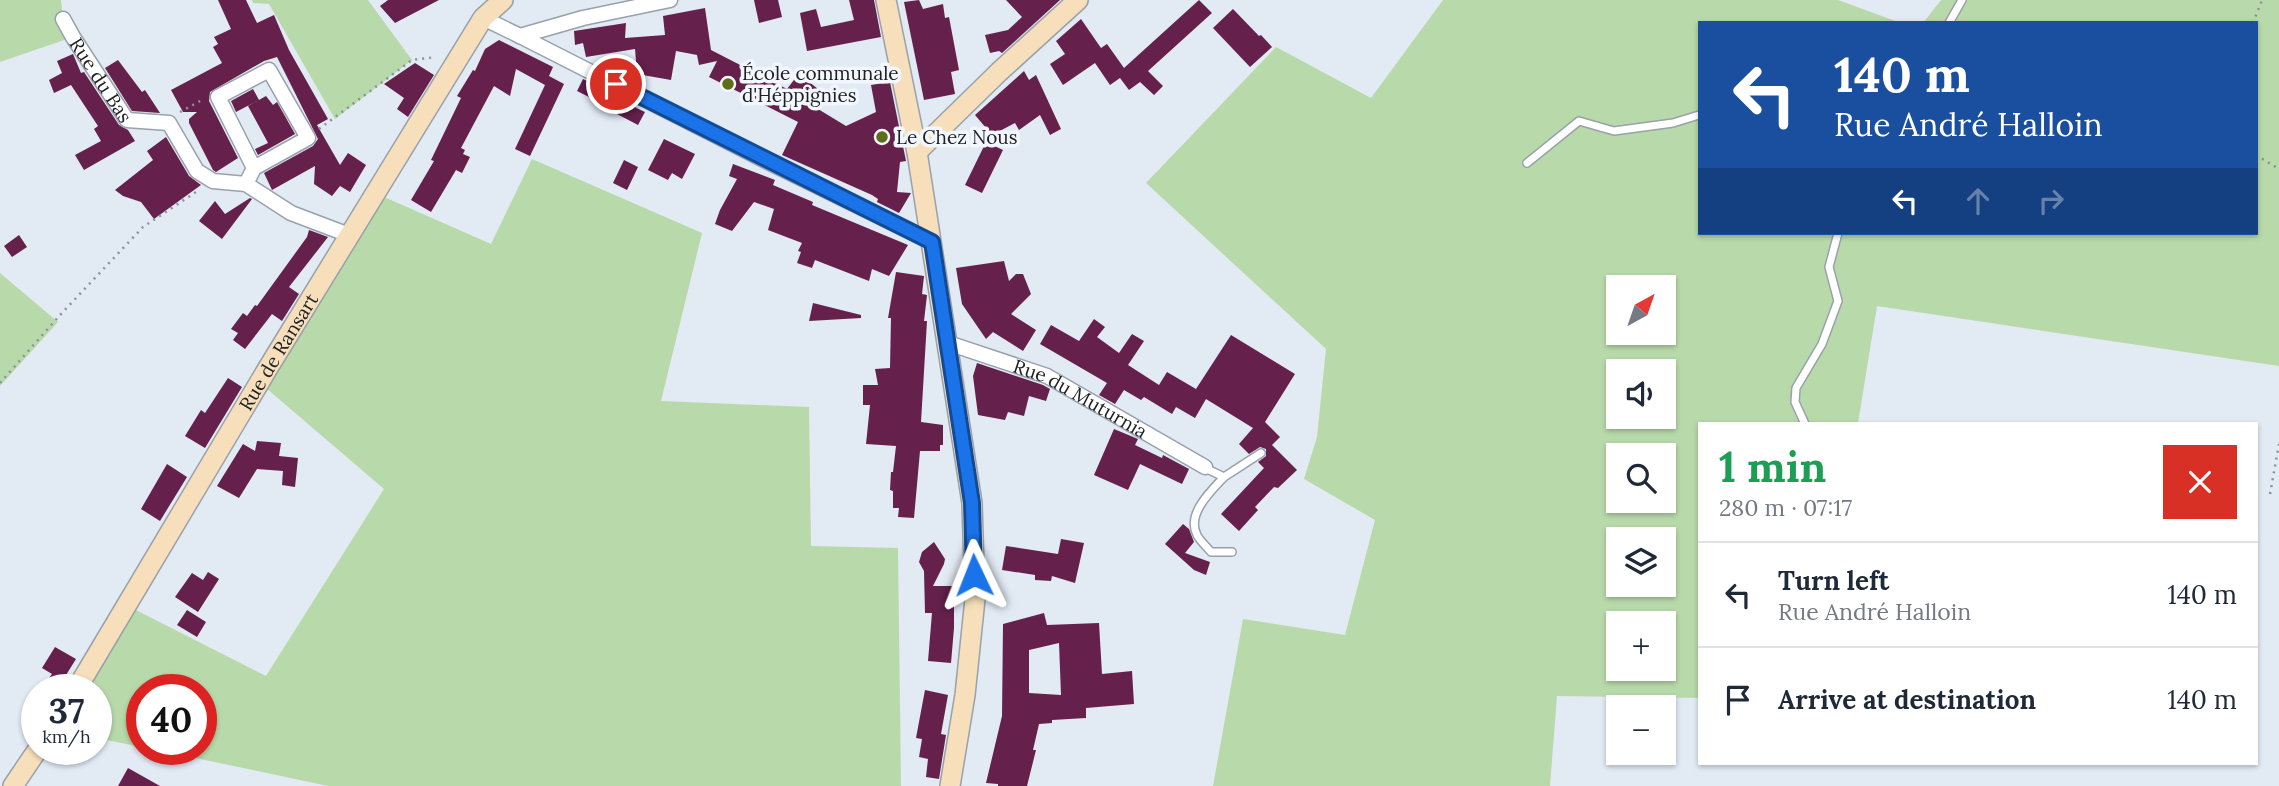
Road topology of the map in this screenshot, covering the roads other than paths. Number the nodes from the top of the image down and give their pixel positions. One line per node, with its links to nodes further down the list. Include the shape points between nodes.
1 (503, 0): 6 (street)
2 (670, 0): 9 (street)
3 (886, 0): 11 (street)
4 (1078, 0): 11 (street)
5 (1962, 0): 8 (lane)
6 (484, 18): 9 (street); 15 (street, Rue de Ransart)
7 (64, 19): 14 (street, Rue du Bas, via 127,120 169,123 197,171 213,181)
8 (1950, 21)
9 (520, 36): 17 (street)
10 (1698, 115): 12 (lane, via 1614,131 1579,121)
11 (917, 152): 17 (street)
12 (1527, 163)
13 (254, 168): 13 (street, via 218,97 269,70 308,138); 14 (street)
14 (246, 184): 15 (street, via 291,213)
15 (349, 234): 24 (street, Rue de Ransart)
16 (1837, 235): 19 (lane, via 1829,267 1838,301 1822,344 1796,388 1795,402)
17 (932, 242): 18 (street)
18 (948, 343): 21 (street, Rue du Muturnia, via 1047,376); 27 (street, via 972,503 975,599)
19 (1804, 422)
20 (1261, 453): 22 (lane)
21 (1205, 467): 22 (lane)
22 (1224, 477): 23 (lane, via 1195,516 1196,534 1212,552)
23 (1232, 552)
24 (86, 674)
25 (27, 765): 26 (street)
26 (13, 786)
27 (950, 786)

